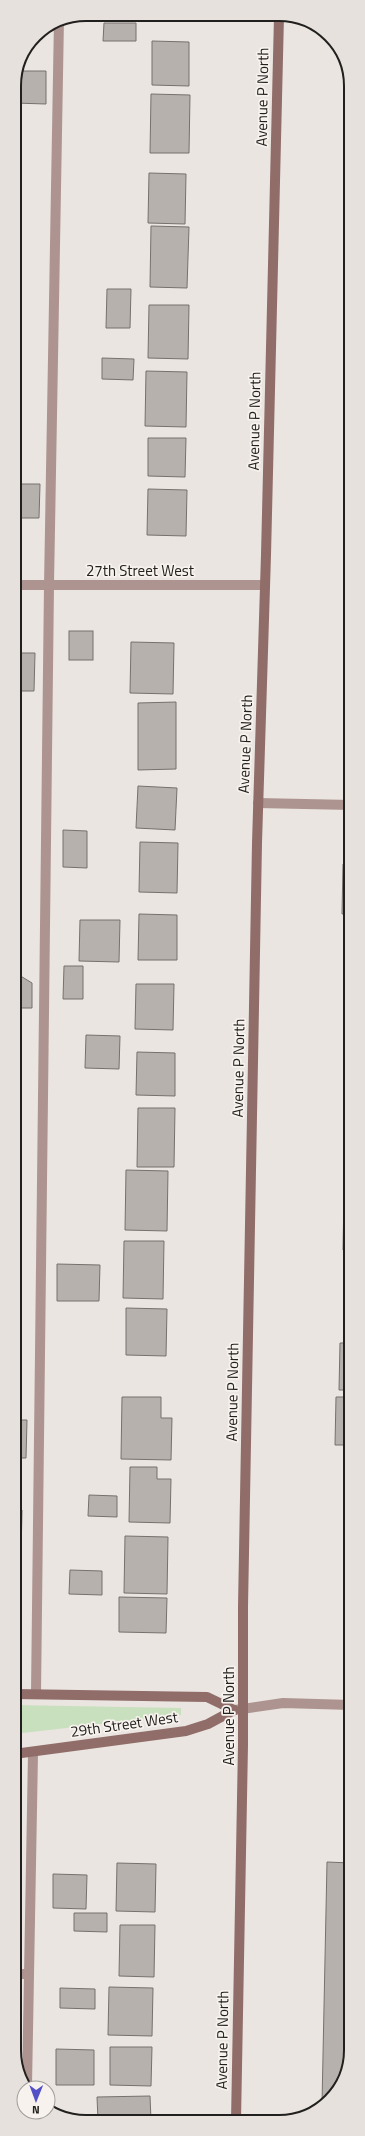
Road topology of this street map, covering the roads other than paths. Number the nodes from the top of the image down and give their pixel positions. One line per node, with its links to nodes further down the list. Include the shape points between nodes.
1 (279, 21): 5 (main road, Avenue P North)
2 (59, 27): 4 (street)
3 (21, 585): 4 (street, 27th Street West)
4 (49, 585): 5 (street, 27th Street West); 9 (street)
5 (265, 585): 6 (main road, Avenue P North)
6 (258, 803): 7 (street); 11 (main road, Avenue P North)
7 (344, 805)
8 (21, 1694): 9 (main road, 29th Street West)
9 (36, 1694): 11 (main road, 29th Street West, via 207,1697)
10 (344, 1705): 11 (street, 29th Street West, via 283,1703)
11 (239, 1709): 12 (main road, 29th Street West, via 186,1731); 17 (main road, Avenue P North)
12 (33, 1752): 13 (main road, 29th Street West); 15 (street)
13 (21, 1753)
14 (21, 1974): 15 (street)
15 (29, 1974): 16 (street)
16 (27, 2077)
17 (236, 2115)

